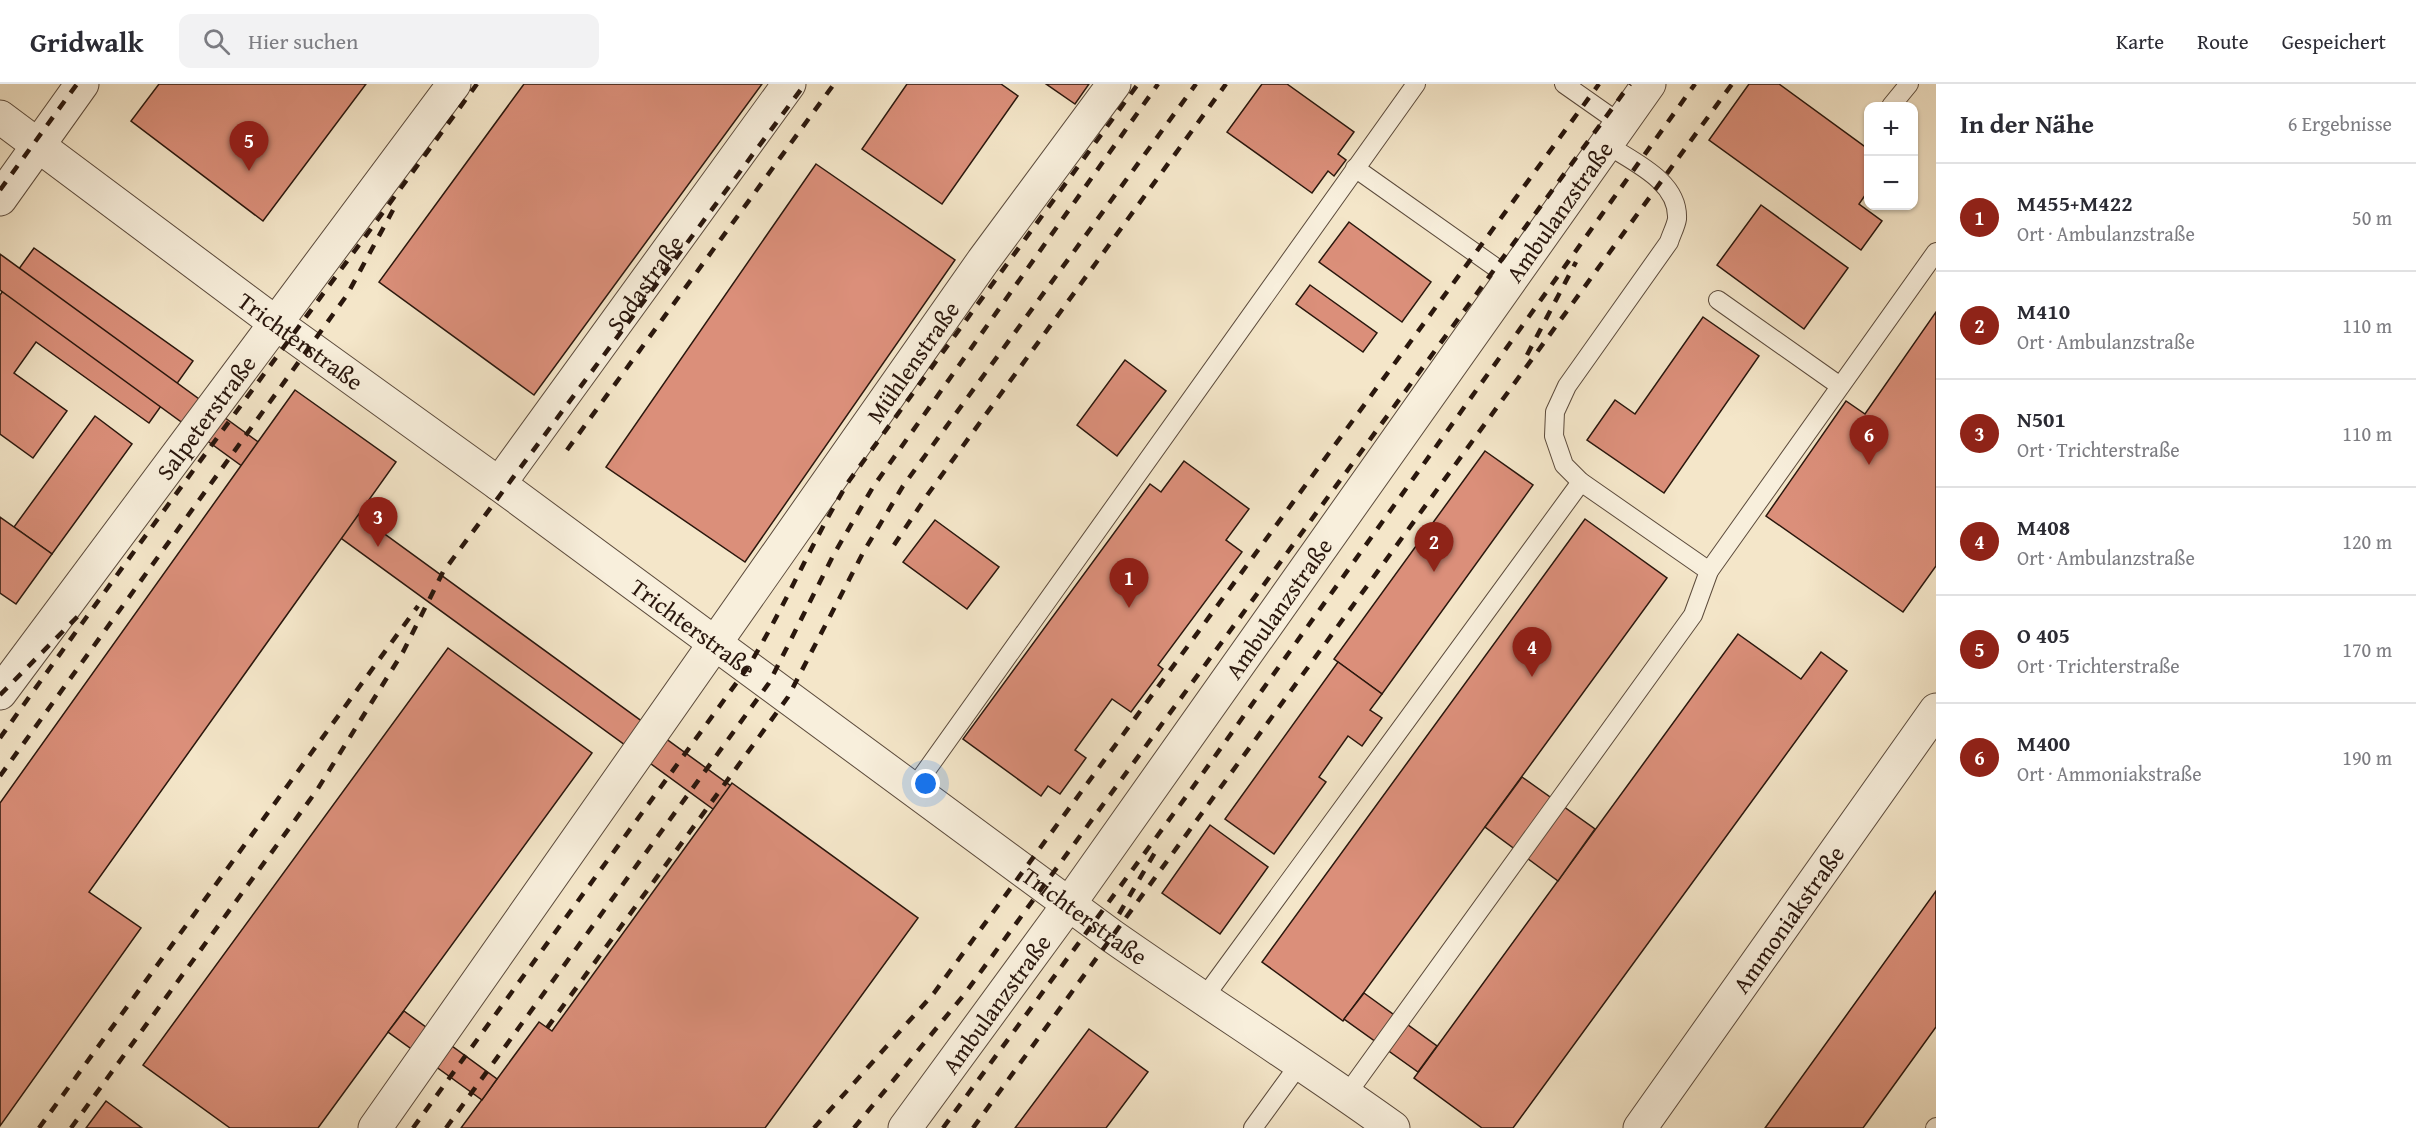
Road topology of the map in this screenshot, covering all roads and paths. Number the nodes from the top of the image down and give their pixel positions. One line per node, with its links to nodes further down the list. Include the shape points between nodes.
1 (82, 84): 12 (street)
2 (454, 84): 18 (street, Salpeterstraße)
3 (789, 84): 21 (street, Sodastraße)
4 (1114, 84): 23 (street, Mühlenstraße, via 983,261)
5 (1416, 84): 13 (lane)
6 (1564, 84): 11 (lane)
7 (1649, 84): 11 (street, Ambulanzstraße)
8 (1909, 84): 9 (lane)
9 (1894, 102)
10 (0, 117): 12 (street, Trichterstraße)
11 (1614, 134): 16 (street, Ambulanzstraße); 20 (lane, via 1674,197 1677,221 1669,242 1568,386 1555,412 1554,436 1564,465)
12 (39, 145): 14 (street); 18 (street, Trichterstraße)
13 (1355, 168): 16 (lane); 26 (lane)
14 (0, 199)
15 (1936, 252): 19 (lane)
16 (1512, 279): 27 (street, Ambulanzstraße)
17 (1718, 300): 19 (lane)
18 (277, 324): 21 (street, Trichterstraße); 24 (street, Salpeterstraße)
19 (1840, 386): 22 (lane)
20 (1581, 482): 22 (lane); 28 (lane)
21 (499, 484): 23 (street, Trichterstraße)
22 (1709, 571): 30 (lane, via 1694,615)
23 (715, 644): 26 (street, Trichterstraße); 31 (street, Mühlenstraße)
24 (0, 693)
25 (1936, 710): 35 (street, Ammoniakstraße)
26 (913, 789): 27 (street, Trichterstraße)
27 (1069, 904): 28 (street, Trichterstraße); 32 (street, Ambulanzstraße)
28 (1203, 999): 29 (street, Trichterstraße)
29 (1301, 1062): 30 (street, Trichterstraße); 33 (lane)
30 (1347, 1094): 34 (street, Trichterstraße)
31 (375, 1128)
32 (905, 1128)
33 (1253, 1128)
34 (1393, 1128)
35 (1640, 1128)

